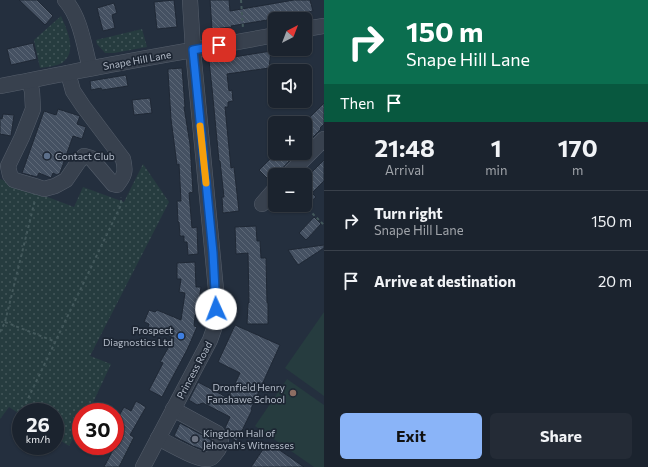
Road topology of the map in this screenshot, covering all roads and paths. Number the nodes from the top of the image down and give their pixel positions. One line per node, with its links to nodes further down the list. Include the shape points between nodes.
1 (65, 0): 9 (street, via 75,14)
2 (190, 0): 8 (street, Princess Road)
3 (241, 0): 7 (path)
4 (324, 26): 5 (street)
5 (312, 28)
6 (268, 36): 7 (street, Snape Hill Lane)
7 (244, 41): 8 (street, Snape Hill Lane)
8 (193, 50): 9 (street, Snape Hill Lane); 25 (street, Princess Road, via 216,309 215,326 210,340)
9 (90, 68): 10 (street, Snape Hill Lane)
10 (68, 73): 11 (street, Snape Hill Lane); 15 (street, via 73,91 123,159 126,168)
11 (29, 81): 12 (street, Snape Hill Lane); 16 (street, via 33,109 8,166 14,180)
12 (0, 86)
13 (324, 138): 14 (street)
14 (295, 168)
15 (117, 185): 16 (street, via 113,184 91,158 84,156 66,180 44,189); 23 (path, via 121,205)
16 (38, 187): 21 (path)
17 (268, 197): 18 (street)
18 (262, 204)
19 (311, 212): 20 (path)
20 (324, 225)
21 (5, 322): 22 (path); 23 (path)
22 (0, 332)
23 (56, 342): 24 (path)
24 (26, 403)
25 (173, 409): 26 (street, Princess Road); 26 (street, via 217,433 221,438 220,445 214,456 208,460)
26 (158, 438): 27 (street, Princess Road)
27 (143, 467)

